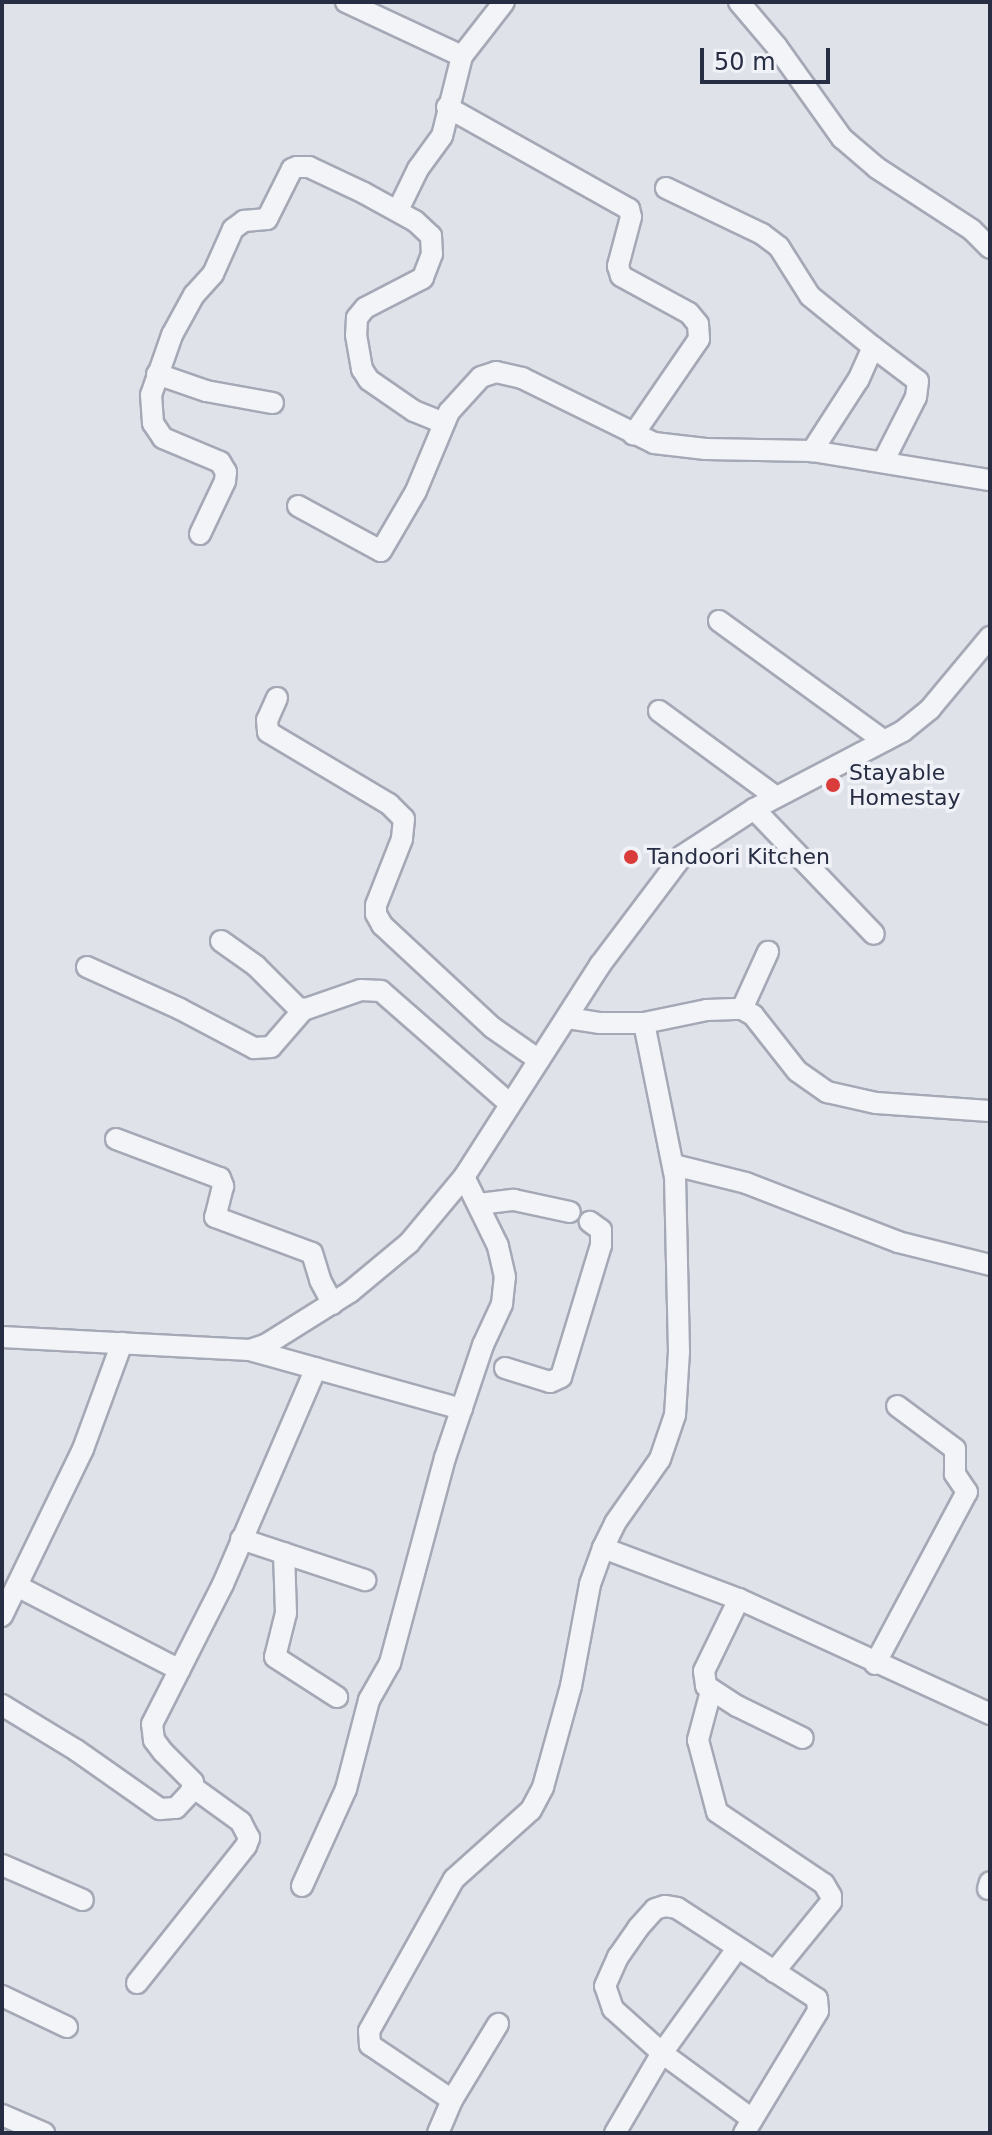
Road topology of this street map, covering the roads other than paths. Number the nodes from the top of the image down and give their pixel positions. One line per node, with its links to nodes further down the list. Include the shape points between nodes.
1 (346, 2): 4 (street)
2 (504, 2): 4 (street)
3 (739, 2): 8 (street, via 842,138)
4 (462, 56): 5 (street)
5 (447, 107): 7 (street, via 442,136); 13 (street, via 629,209 618,266 621,276 689,313 698,324 699,339)
6 (666, 188): 9 (street, via 779,247 810,296)
7 (398, 210): 10 (street, via 309,167 292,169 267,219 244,221 233,229 213,274 194,295 172,335); 12 (street, via 426,229 434,245 432,254 419,283 365,308 357,318 357,352 362,369 380,391)
8 (990, 248)
9 (873, 347): 14 (street); 15 (street, via 918,381 916,397)
10 (157, 374): 11 (street, via 206,391); 18 (street, via 151,395 156,430 163,438 220,462 226,472)
11 (273, 403)
12 (443, 423): 13 (street, via 481,377 496,372 522,378); 17 (street, via 416,491 381,551)
13 (633, 435): 14 (street, via 706,449)
14 (812, 451): 15 (street)
15 (883, 462): 16 (street)
16 (990, 480)
17 (298, 506)
18 (200, 534)
19 (719, 621): 23 (street)
20 (990, 637): 23 (street, via 930,709)
21 (277, 698): 34 (street, via 267,720 268,732 389,804 404,819 402,839 376,905 382,925 493,1028)
22 (659, 711): 24 (street)
23 (884, 741): 24 (street)
24 (776, 797): 25 (street)
25 (754, 809): 26 (street); 32 (street, via 703,840 665,875)
26 (874, 934)
27 (221, 941): 31 (street)
28 (768, 952): 30 (street)
29 (87, 967): 31 (street, via 254,1048 271,1047)
30 (742, 1009): 33 (street); 36 (street, via 753,1015 797,1071 827,1092 876,1103)
31 (303, 1010): 35 (street, via 376,989)
32 (568, 1018): 33 (street); 34 (street)
33 (644, 1023): 38 (street)
34 (539, 1060): 35 (street)
35 (510, 1104): 39 (street)
36 (990, 1111)
37 (116, 1139): 44 (street, via 220,1178 215,1217 312,1253)
38 (674, 1165): 43 (street, via 746,1183 898,1242); 53 (street, via 679,1352 675,1415 660,1459)
39 (464, 1177): 40 (street); 44 (street, via 409,1243)
40 (479, 1204): 41 (street, via 514,1200); 51 (street, via 505,1277 502,1304)
41 (570, 1212)
42 (590, 1222): 49 (street, via 601,1230 601,1245 561,1377 550,1382)
43 (990, 1265)
44 (333, 1304): 47 (street)
45 (2, 1337): 46 (street)
46 (122, 1343): 47 (street); 56 (street, via 83,1449)
47 (250, 1350): 48 (street)
48 (316, 1368): 51 (street); 52 (street)
49 (505, 1368)
50 (897, 1406): 59 (street, via 955,1449 955,1474 967,1492)
51 (462, 1409): 68 (street, via 426,1517 390,1663 369,1700 346,1789)
52 (241, 1539): 54 (street); 60 (street)
53 (603, 1548): 57 (street); 77 (street, via 543,1787 531,1810 454,1879 369,2031 370,2045)
54 (284, 1553): 55 (street); 62 (street, via 286,1613 275,1657)
55 (365, 1580)
56 (17, 1586): 58 (street); 60 (street)
57 (739, 1599): 59 (street); 61 (street, via 704,1671)
58 (2, 1616)
59 (875, 1664): 64 (street)
60 (180, 1670): 66 (street, via 155,1711 151,1731)
61 (711, 1691): 65 (street); 71 (street, via 698,1740 717,1812 812,1875 831,1896)
62 (337, 1697)
63 (2, 1705): 66 (street, via 160,1809 176,1808)
64 (990, 1714)
65 (803, 1738)
66 (194, 1788): 72 (street, via 241,1822 249,1838)
67 (2, 1865): 69 (street)
68 (302, 1886)
69 (83, 1900)
70 (736, 1950): 71 (street); 76 (street); 76 (street, via 677,1908 665,1906 655,1909 624,1948 607,1977 609,2002)
71 (774, 1972): 79 (street, via 810,1992 819,2007)
72 (137, 1983)
73 (2, 1996): 75 (street)
74 (498, 2024): 77 (street)
75 (67, 2027)
76 (662, 2053): 79 (street); 82 (street)
77 (452, 2100): 81 (street)
78 (2, 2115): 80 (street)
79 (748, 2126)
80 (44, 2133)
81 (438, 2133)
82 (615, 2133)

